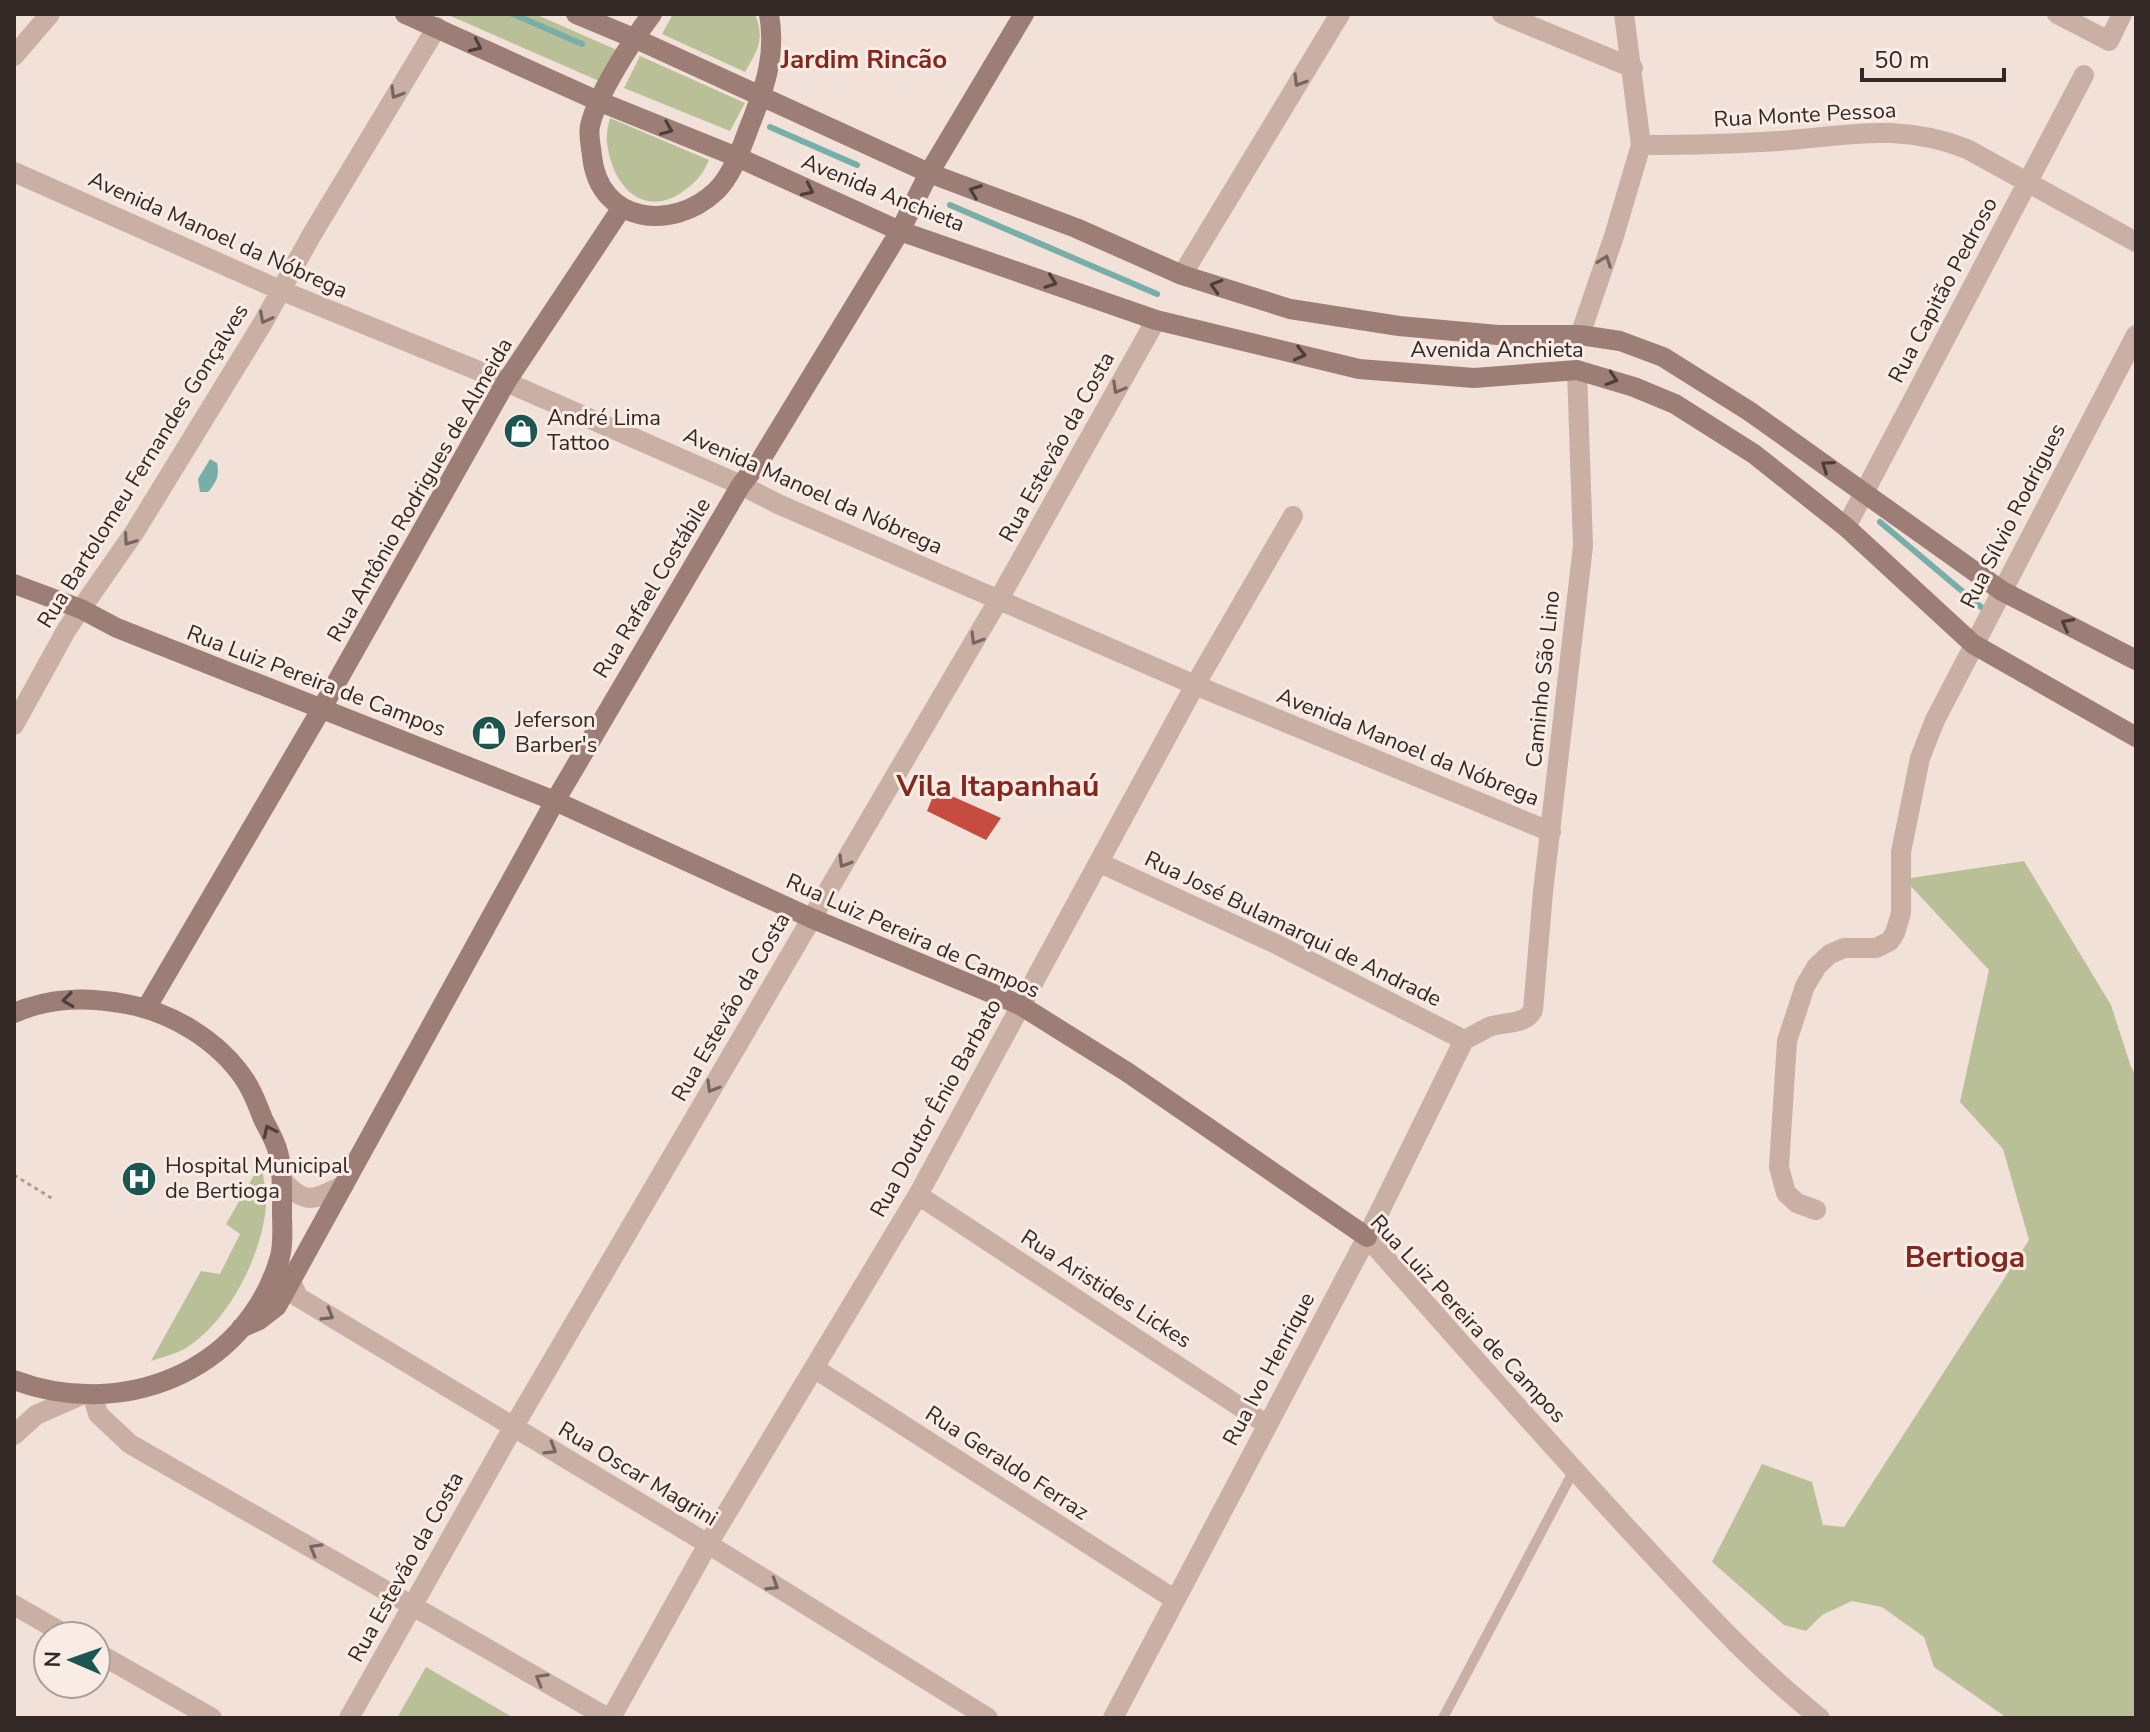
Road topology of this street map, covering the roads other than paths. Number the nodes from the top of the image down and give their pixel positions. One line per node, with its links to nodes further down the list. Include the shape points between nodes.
1 (50, 14): 14 (street)
2 (405, 14): 12 (street, Avenida Anchieta)
3 (576, 14): 13 (street, Avenida Anchieta)
4 (652, 14): 13 (street)
5 (769, 14): 17 (street, via 772,61)
6 (1024, 14): 22 (street, Rua Rafael Costábile)
7 (1340, 14): 27 (street, one-way to 27)
8 (1502, 14): 15 (street)
9 (1624, 14): 15 (street)
10 (2057, 14): 11 (street, via 2109,41)
11 (2122, 14)
12 (437, 27): 18 (street, Avenida Anchieta, one-way to 18); 28 (street, Rua Bartolomeu Fernandes Gonçalves, one-way to 28)
13 (636, 39): 17 (street, Avenida Anchieta); 18 (street)
14 (14, 56)
15 (1633, 68): 19 (street)
16 (2084, 75): 23 (street, Rua Capitão Pedroso)
17 (761, 97): 20 (street); 22 (street, Avenida Anchieta)
18 (598, 101): 20 (street, Avenida Anchieta, one-way to 20); 24 (street, via 589,129 593,166 606,195)
19 (1641, 145): 23 (street, Rua Monte Pessoa, via 1904,133 1967,149); 30 (street, one-way to 19)
20 (737, 157): 24 (street, via 718,190 692,209 642,215); 25 (street, Avenida Anchieta, one-way to 25)
21 (14, 172): 28 (street, Avenida Manoel da Nóbrega)
22 (929, 173): 25 (street, Rua Rafael Costábile); 27 (street, Avenida Anchieta, one-way to 22)
23 (2027, 183): 26 (street, Rua Monte Pessoa); 35 (street, Rua Capitão Pedroso)
24 (621, 209): 33 (street, Rua Antônio Rodrigues de Almeida)
25 (900, 231): 29 (street, Avenida Anchieta, one-way to 29); 34 (street, Rua Rafael Costábile)
26 (2136, 242)
27 (1182, 275): 30 (street, Avenida Anchieta, one-way to 27, via 1498,335 1399,326 1290,309)
28 (280, 290): 33 (street, Avenida Manoel da Nóbrega); 41 (street, Rua Bartolomeu Fernandes Gonçalves, one-way to 41, via 142,521)
29 (1156, 320): 32 (street, Avenida Anchieta, one-way to 32, via 1359,369 1474,378); 40 (street, Rua Estevão da Costa, one-way to 40)
30 (1580, 335): 35 (street, Avenida Anchieta, one-way to 30, via 1663,357 1620,341)
31 (2136, 335): 39 (street, Rua Sílvio Rodrigues)
32 (1577, 370): 37 (street, Avenida Anchieta, one-way to 37, via 1675,404 1754,454); 49 (street, Caminho São Lino, via 1583,546)
33 (506, 382): 34 (street, Avenida Manoel da Nóbrega); 45 (street, Rua Antônio Rodrigues de Almeida)
34 (741, 485): 40 (street, Avenida Manoel da Nóbrega); 48 (street, Rua Rafael Costábile)
35 (1865, 492): 37 (street, Rua Capitão Pedroso); 39 (street, Avenida Anchieta)
36 (1293, 516): 44 (street, Rua Doutor Ênio Barbato)
37 (1846, 527): 42 (street, Avenida Anchieta)
38 (14, 584): 41 (street, Rua Luiz Pereira de Campos)
39 (2002, 591): 42 (street, Rua Sílvio Rodrigues); 43 (street, Avenida Anchieta, one-way to 39)
40 (999, 599): 44 (street, Avenida Manoel da Nóbrega); 51 (street, Rua Estevão da Costa, one-way to 51)
41 (81, 609): 45 (street, Rua Luiz Pereira de Campos); 46 (street, Rua Bartolomeu Fernandes Gonçalves)
42 (1973, 644): 47 (street, Avenida Anchieta); 59 (street, Rua Sílvio Rodrigues, via 1920,758 1901,852 1901,913 1895,933 1876,948 1844,948 1817,966 1787,1041 1779,1167 1786,1193)
43 (2136, 660)
44 (1195, 685): 49 (street, Avenida Manoel da Nóbrega); 50 (street, Rua Doutor Ênio Barbato)
45 (322, 708): 48 (street, Rua Luiz Pereira de Campos); 53 (street, Rua Antônio Rodrigues de Almeida)
46 (14, 725)
47 (2136, 737)
48 (555, 801): 51 (street, Rua Luiz Pereira de Campos); 57 (street, Rua Rafael Costábile)
49 (1551, 832): 55 (street, Caminho São Lino, via 1533,1010 1523,1020 1501,1023)
50 (1100, 863): 52 (street, Rua Doutor Ênio Barbato); 55 (street, Rua José Bulamarqui de Andrade, via 1276,944)
51 (811, 918): 52 (street, Rua Luiz Pereira de Campos); 68 (street, Rua Estevão da Costa, one-way to 68)
52 (1020, 1005): 58 (street, Rua Doutor Ênio Barbato); 60 (street, Rua Luiz Pereira de Campos)
53 (147, 1007): 54 (street, one-way to 54, via 91,998 34,1004); 56 (street, one-way to 53, via 278,1152 245,1081 218,1049)
54 (14, 1013)
55 (1464, 1040): 60 (street, Rua Ivo Henrique)
56 (282, 1180): 57 (street, via 306,1199); 61 (street)
57 (344, 1185): 62 (street, Rua Rafael Costábile)
58 (918, 1195): 64 (street, Rua Doutor Ênio Barbato); 67 (street, Rua Aristides Lickes)
59 (1816, 1210)
60 (1367, 1237): 67 (street, Rua Ivo Henrique); 70 (street, Rua Luiz Pereira de Campos)
61 (280, 1259): 62 (street, Rua Oscar Magrini); 63 (street)
62 (291, 1280): 63 (street, Rua Rafael Costábile, via 277,1306); 68 (street, Rua Oscar Magrini, one-way to 68, via 298,1297)
63 (241, 1328): 66 (street, via 178,1376 143,1390)
64 (814, 1368): 71 (street, Rua Doutor Ênio Barbato); 72 (street, Rua Geraldo Ferraz)
65 (14, 1380): 66 (street, via 37,1389)
66 (87, 1394): 69 (street, via 36,1415); 73 (street, one-way to 66, via 130,1444 98,1414)
67 (1266, 1424): 72 (street, Rua Ivo Henrique)
68 (514, 1426): 71 (street, Rua Oscar Magrini, one-way to 71); 73 (street, Rua Estevão da Costa)
69 (14, 1435)
70 (1574, 1470): 82 (lane); 83 (street, Rua Luiz Pereira de Campos, via 1767,1676)
71 (708, 1544): 79 (street, Rua Doutor Ênio Barbato); 80 (street, Rua Oscar Magrini, one-way to 80)
72 (1174, 1599): 81 (street, Rua Ivo Henrique)
73 (412, 1604): 78 (street, Rua Estevão da Costa); 79 (street, one-way to 73)
74 (14, 1605): 75 (street)
75 (40, 1620)
76 (112, 1661): 77 (street)
77 (212, 1718)
78 (349, 1718)
79 (610, 1718)
80 (988, 1718)
81 (1113, 1718)
82 (1443, 1718)
83 (1820, 1718)

